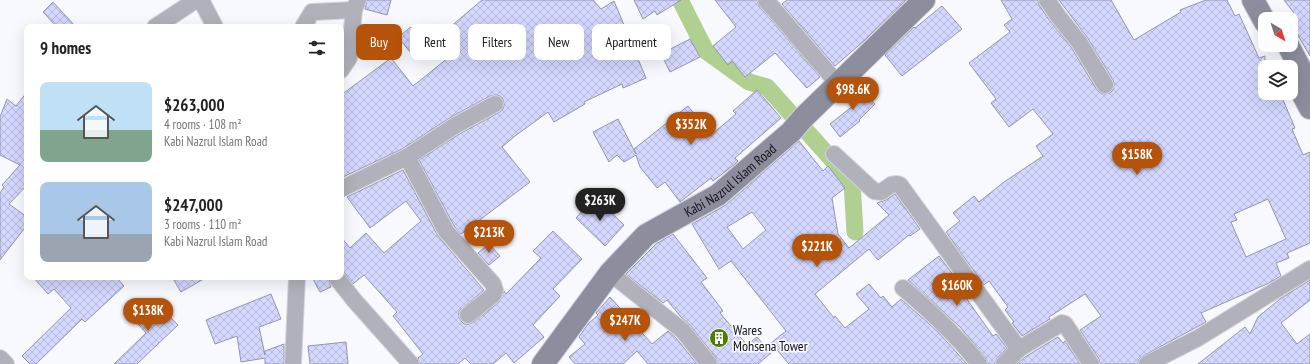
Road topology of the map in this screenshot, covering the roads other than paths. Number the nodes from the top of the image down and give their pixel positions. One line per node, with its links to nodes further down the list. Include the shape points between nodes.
1 (196, 0): 12 (street)
2 (201, 0): 13 (street)
3 (766, 0): 17 (street)
4 (924, 0): 17 (main road, Kabi Nazrul Islam Road)
5 (1047, 0): 18 (street, via 1079,42)
6 (1254, 0): 10 (main road)
7 (1264, 0): 11 (main road)
8 (356, 5): 9 (street); 16 (street, via 349,58)
9 (314, 6): 14 (street)
10 (1260, 12)
11 (1270, 12)
12 (160, 24)
13 (213, 24)
14 (305, 24)
15 (1292, 52): 20 (main road)
16 (344, 66)
17 (838, 84): 27 (main road, Kabi Nazrul Islam Road, via 797,125 718,195 646,235)
18 (1105, 85)
19 (1298, 85): 22 (main road)
20 (1310, 87)
21 (495, 104): 24 (street)
22 (1310, 108)
23 (834, 154): 32 (street, via 874,191 881,192 891,185 900,185)
24 (407, 156): 25 (street); 31 (street, via 446,230 493,284 493,295)
25 (344, 188)
26 (1310, 269): 42 (street, via 1198,338)
27 (610, 273): 37 (main road, Kabi Nazrul Islam Road); 38 (street, via 683,330)
28 (297, 280): 35 (street)
29 (339, 280): 36 (street)
30 (903, 288): 39 (street)
31 (468, 316)
32 (1019, 349): 40 (street); 41 (street, via 1062,323)
33 (0, 358): 34 (street)
34 (6, 364)
35 (293, 364)
36 (411, 364)
37 (543, 364)
38 (709, 364)
39 (980, 364)
40 (1004, 364)
41 (1091, 364)
42 (1147, 364)

